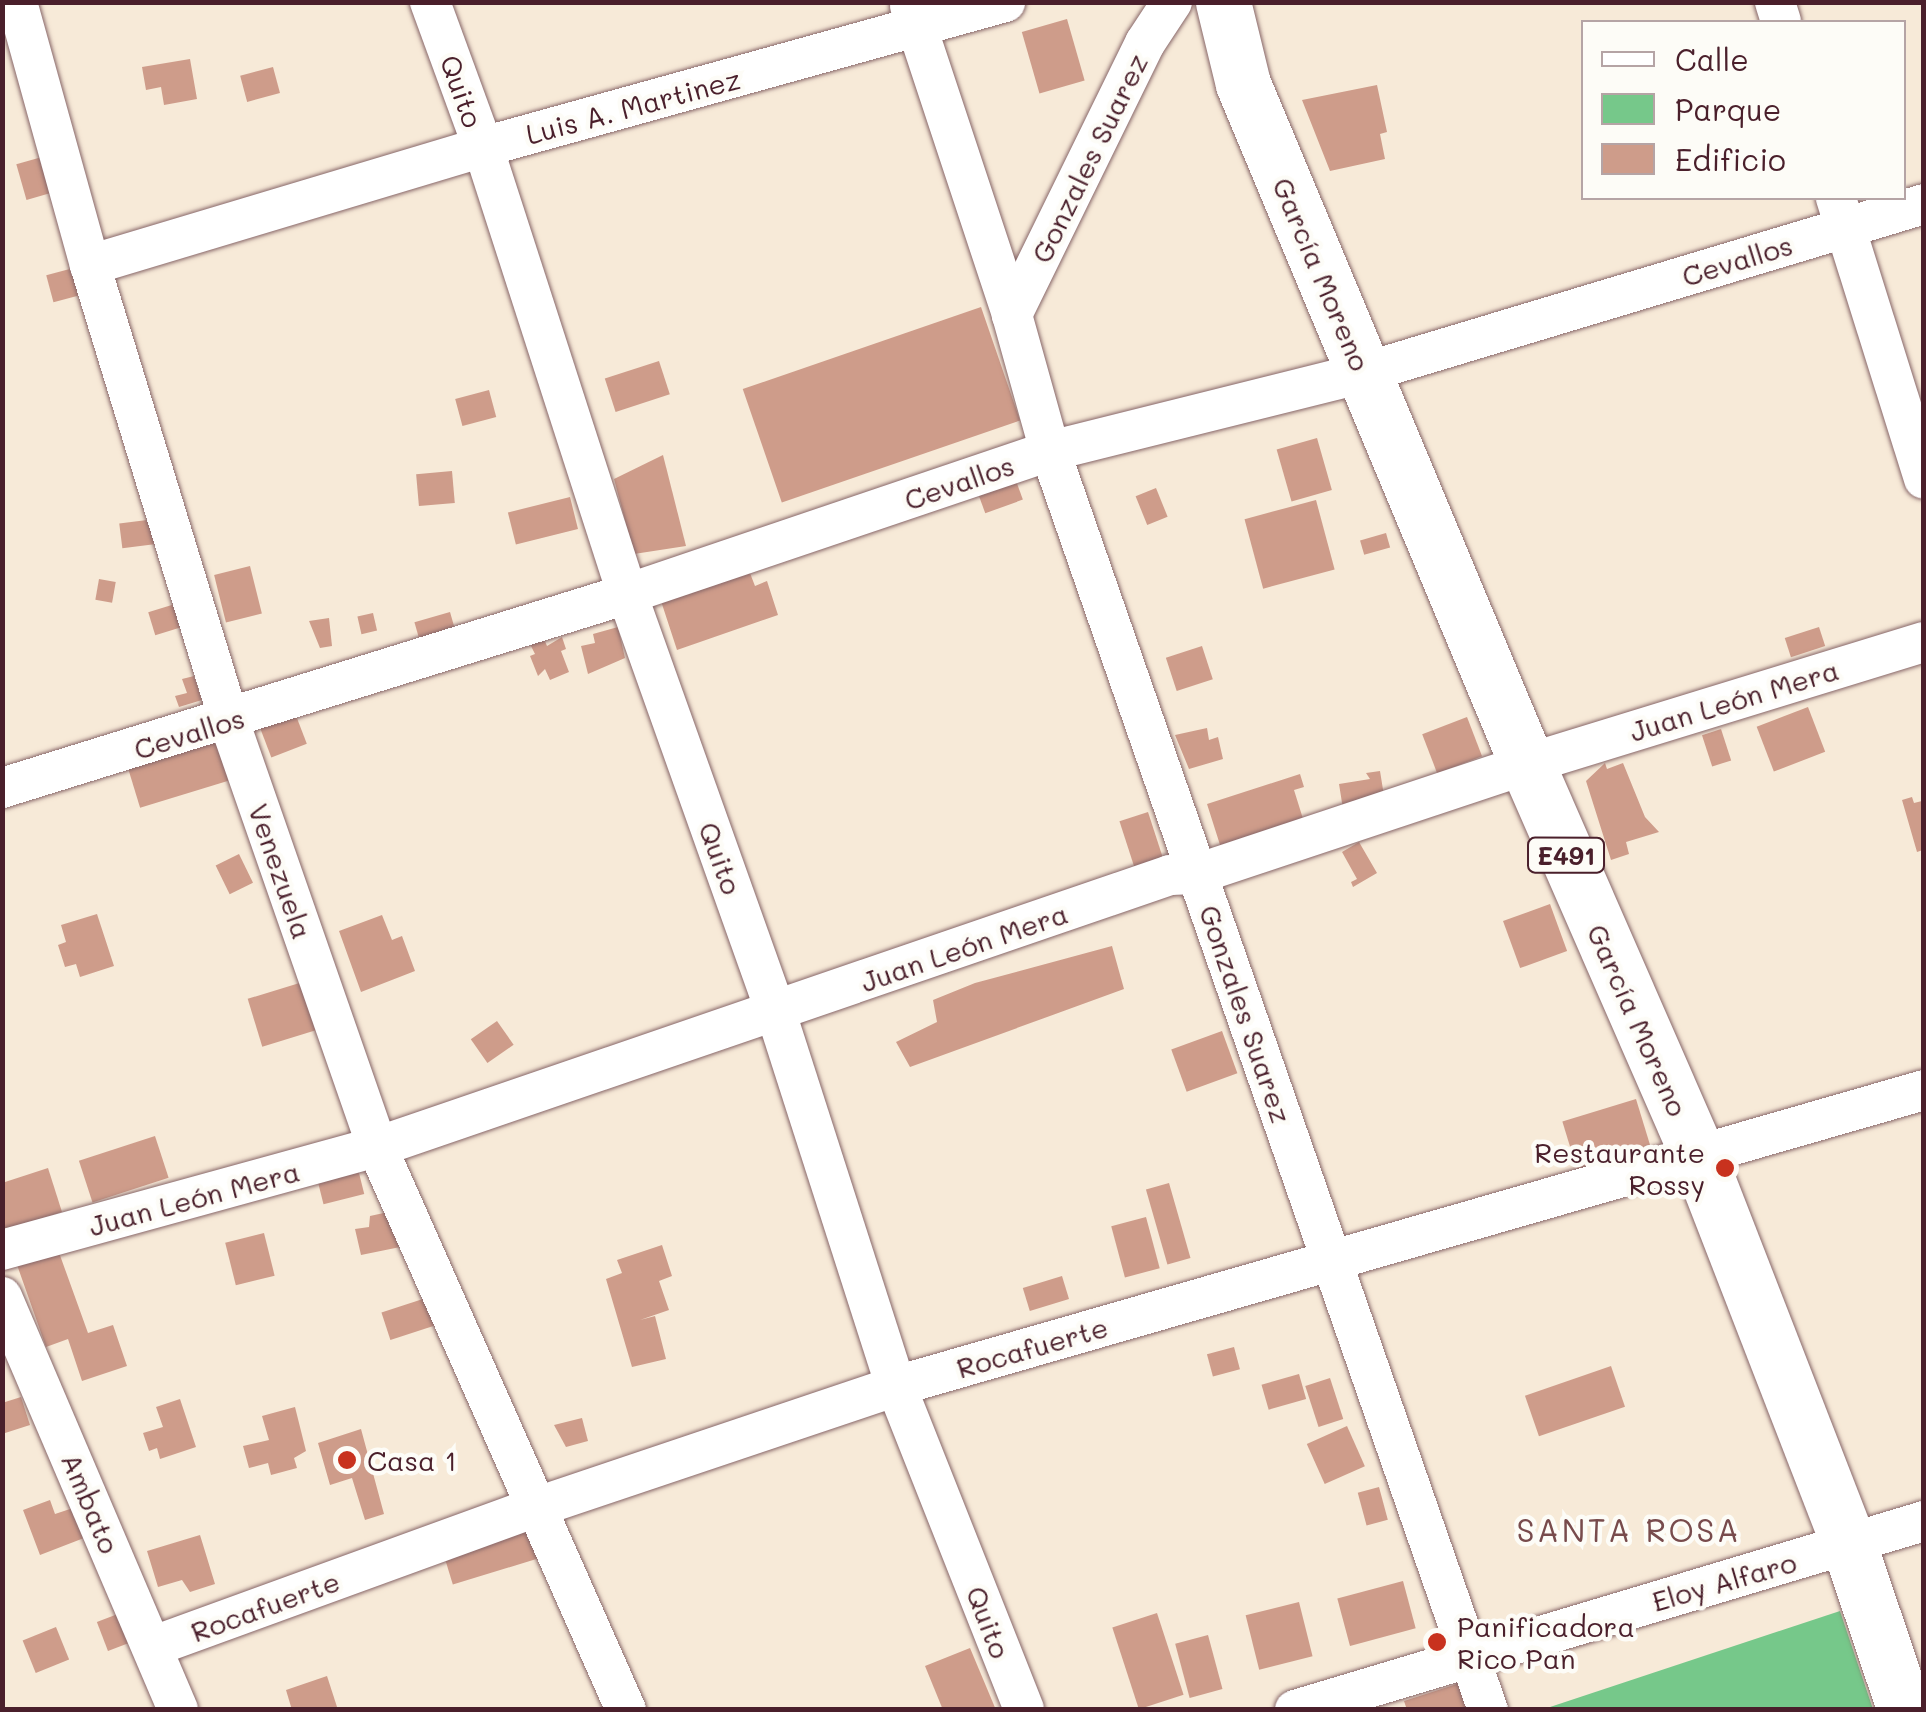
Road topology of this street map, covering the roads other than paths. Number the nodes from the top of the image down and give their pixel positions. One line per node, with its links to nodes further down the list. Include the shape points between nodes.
1 (17, 2): 10 (street, Venezuela)
2 (430, 2): 7 (street, Quito)
3 (1006, 2): 6 (street, Luis A. Martinez)
4 (1172, 2): 11 (street, Gonzales Suarez)
5 (1223, 2): 12 (highway, García Moreno / E491, via 1243,84)
6 (913, 15): 7 (street, Luis A. Martinez); 11 (street, Gonzales Suarez)
7 (483, 147): 10 (street, Luis A. Martinez); 15 (street, Quito)
8 (1924, 204): 9 (street, Cevallos)
9 (1841, 212): 12 (street, Cevallos); 14 (street)
10 (90, 265): 17 (street, Venezuela)
11 (1012, 315): 13 (street, Gonzales Suarez)
12 (1363, 373): 13 (street, Cevallos); 18 (highway, García Moreno / E491)
13 (1050, 451): 15 (street, Cevallos); 20 (street, Gonzales Suarez)
14 (1924, 480)
15 (627, 594): 17 (street, Cevallos); 21 (street, Quito)
16 (1924, 642): 18 (street, Juan León Mera)
17 (229, 721): 19 (street, Cevallos); 23 (street, Venezuela)
18 (1527, 764): 20 (street, Juan León Mera); 24 (highway, García Moreno / E491)
19 (2, 788)
20 (1198, 874): 21 (street, Juan León Mera, via 1170,874); 26 (street, Gonzales Suarez)
21 (776, 1013): 23 (street, Juan León Mera); 28 (street, Quito)
22 (1924, 1090): 24 (street, Rocafuerte)
23 (377, 1148): 25 (street, Juan León Mera); 29 (street, Venezuela)
24 (1699, 1158): 26 (street, Rocafuerte); 31 (highway, García Moreno / E491)
25 (2, 1250)
26 (1331, 1261): 28 (street, Rocafuerte); 33 (street, Gonzales Suarez)
27 (2, 1297): 32 (street, Ambato)
28 (896, 1386): 29 (street, Rocafuerte); 36 (street, Quito)
29 (534, 1508): 32 (street, Rocafuerte); 35 (street, Venezuela)
30 (1924, 1521): 31 (street, Eloy Alfaro)
31 (1850, 1545): 33 (street, Eloy Alfaro); 39 (highway, García Moreno / E491)
32 (154, 1646): 34 (street, Ambato)
33 (1469, 1656): 37 (street, Eloy Alfaro); 38 (street, Gonzales Suarez)
34 (178, 1710)
35 (626, 1710)
36 (1024, 1710)
37 (1295, 1710)
38 (1488, 1710)
39 (1905, 1710)

